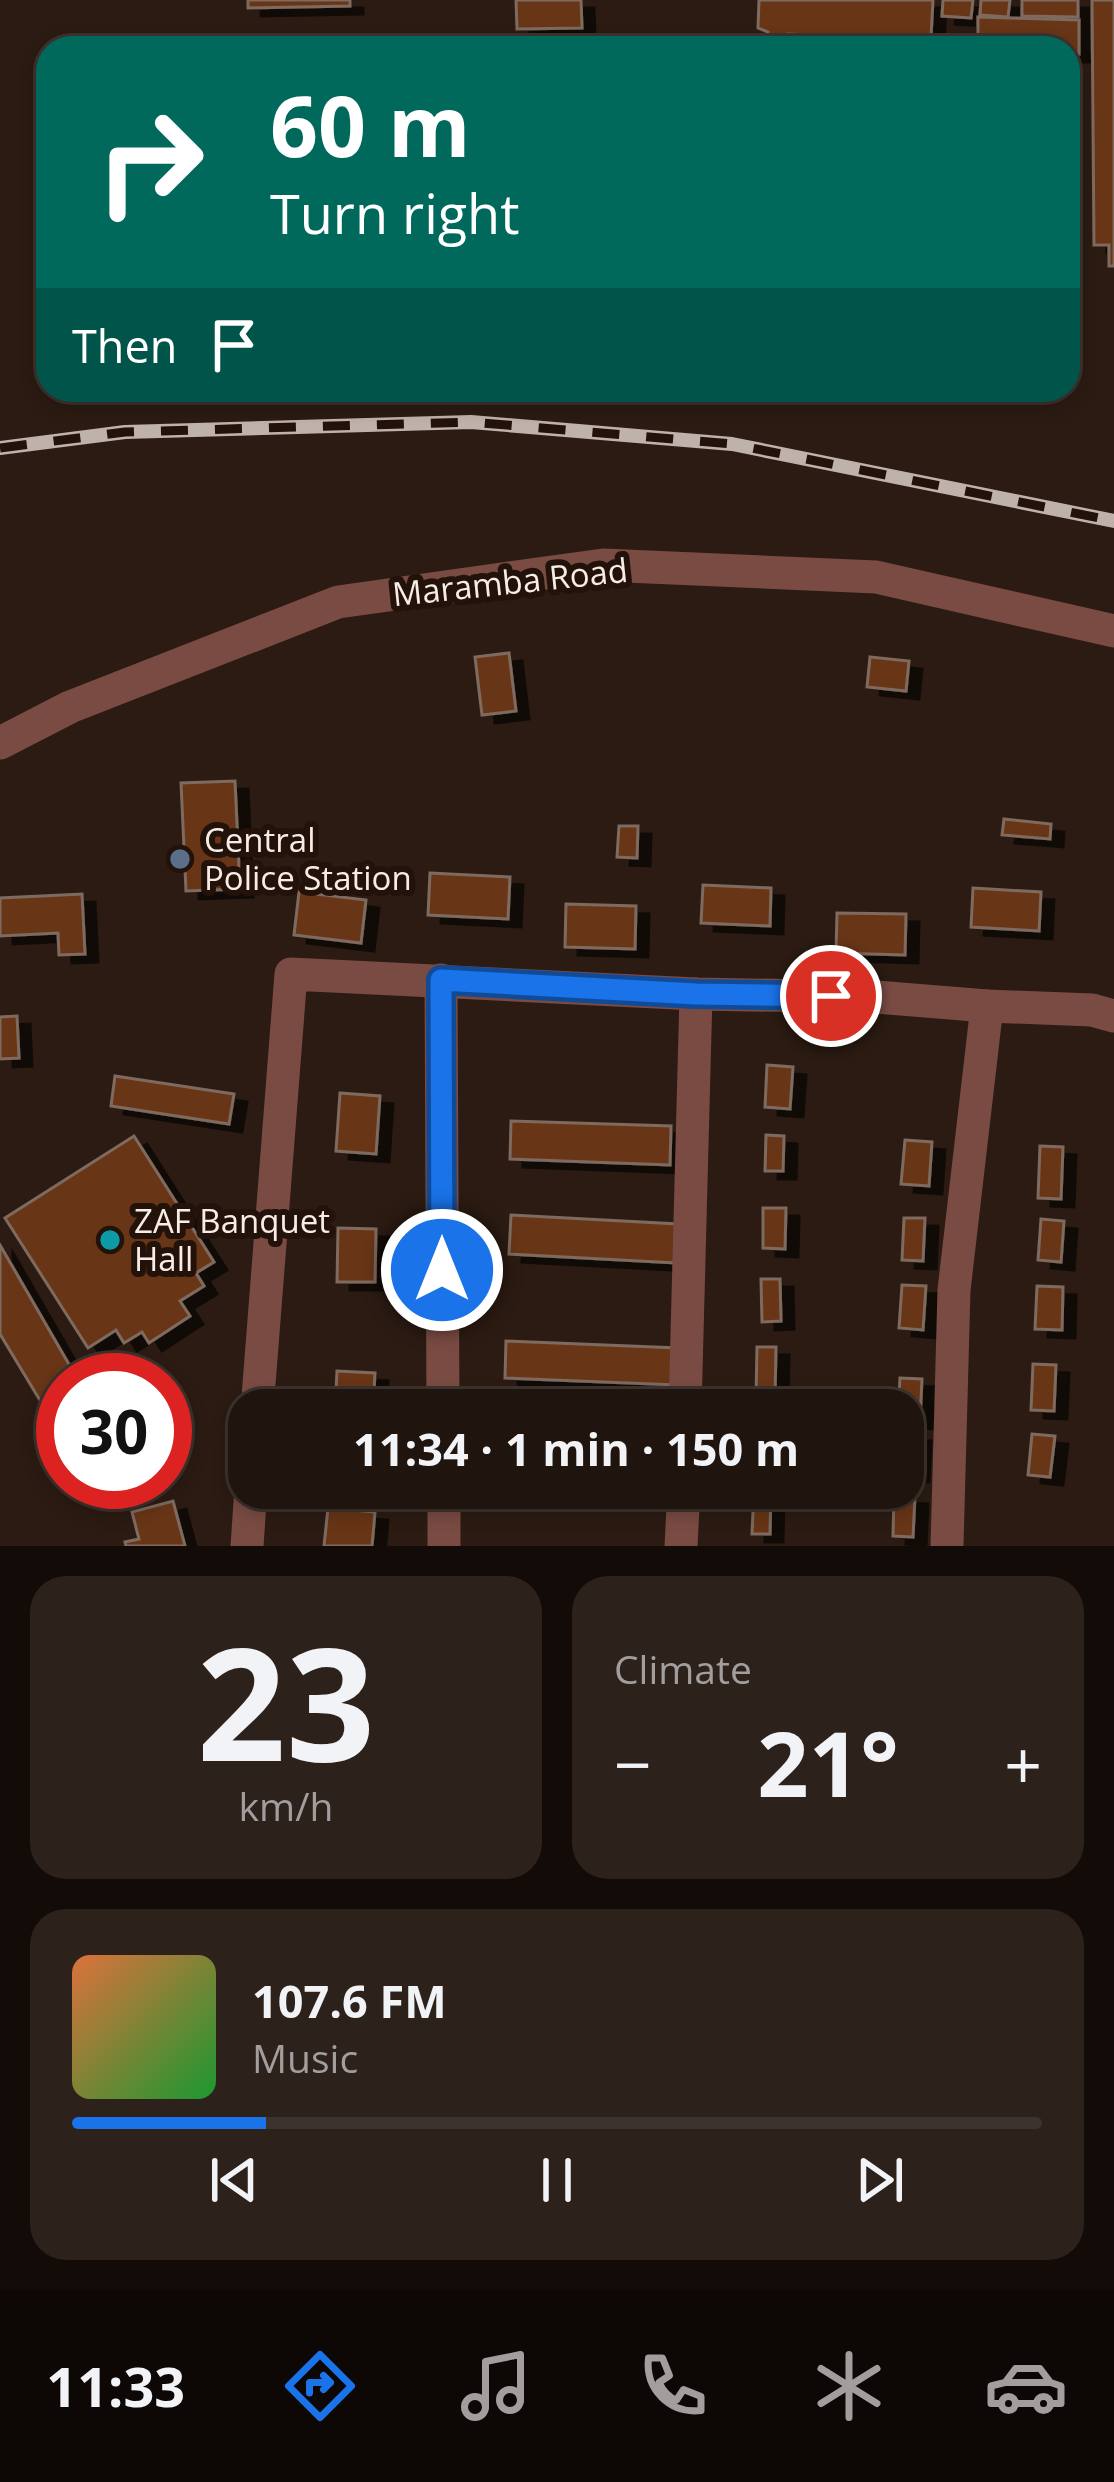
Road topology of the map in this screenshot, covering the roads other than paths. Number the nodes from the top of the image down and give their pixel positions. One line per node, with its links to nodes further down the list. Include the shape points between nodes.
1 (1114, 631): 2 (street, Maramba Road, via 876,577 603,565 338,602 70,707)
2 (0, 743)
3 (441, 980): 4 (street); 7 (street, via 291,974); 8 (street)
4 (696, 994): 5 (street); 9 (street)
5 (987, 1006): 6 (street); 16 (street, via 954,1291)
6 (1114, 1016)
7 (259, 1389)
8 (443, 1389)
9 (687, 1389)
10 (250, 1509): 13 (street)
11 (444, 1509): 14 (street)
12 (683, 1509): 15 (street)
13 (247, 1546)
14 (444, 1546)
15 (681, 1546)
16 (947, 1546)

